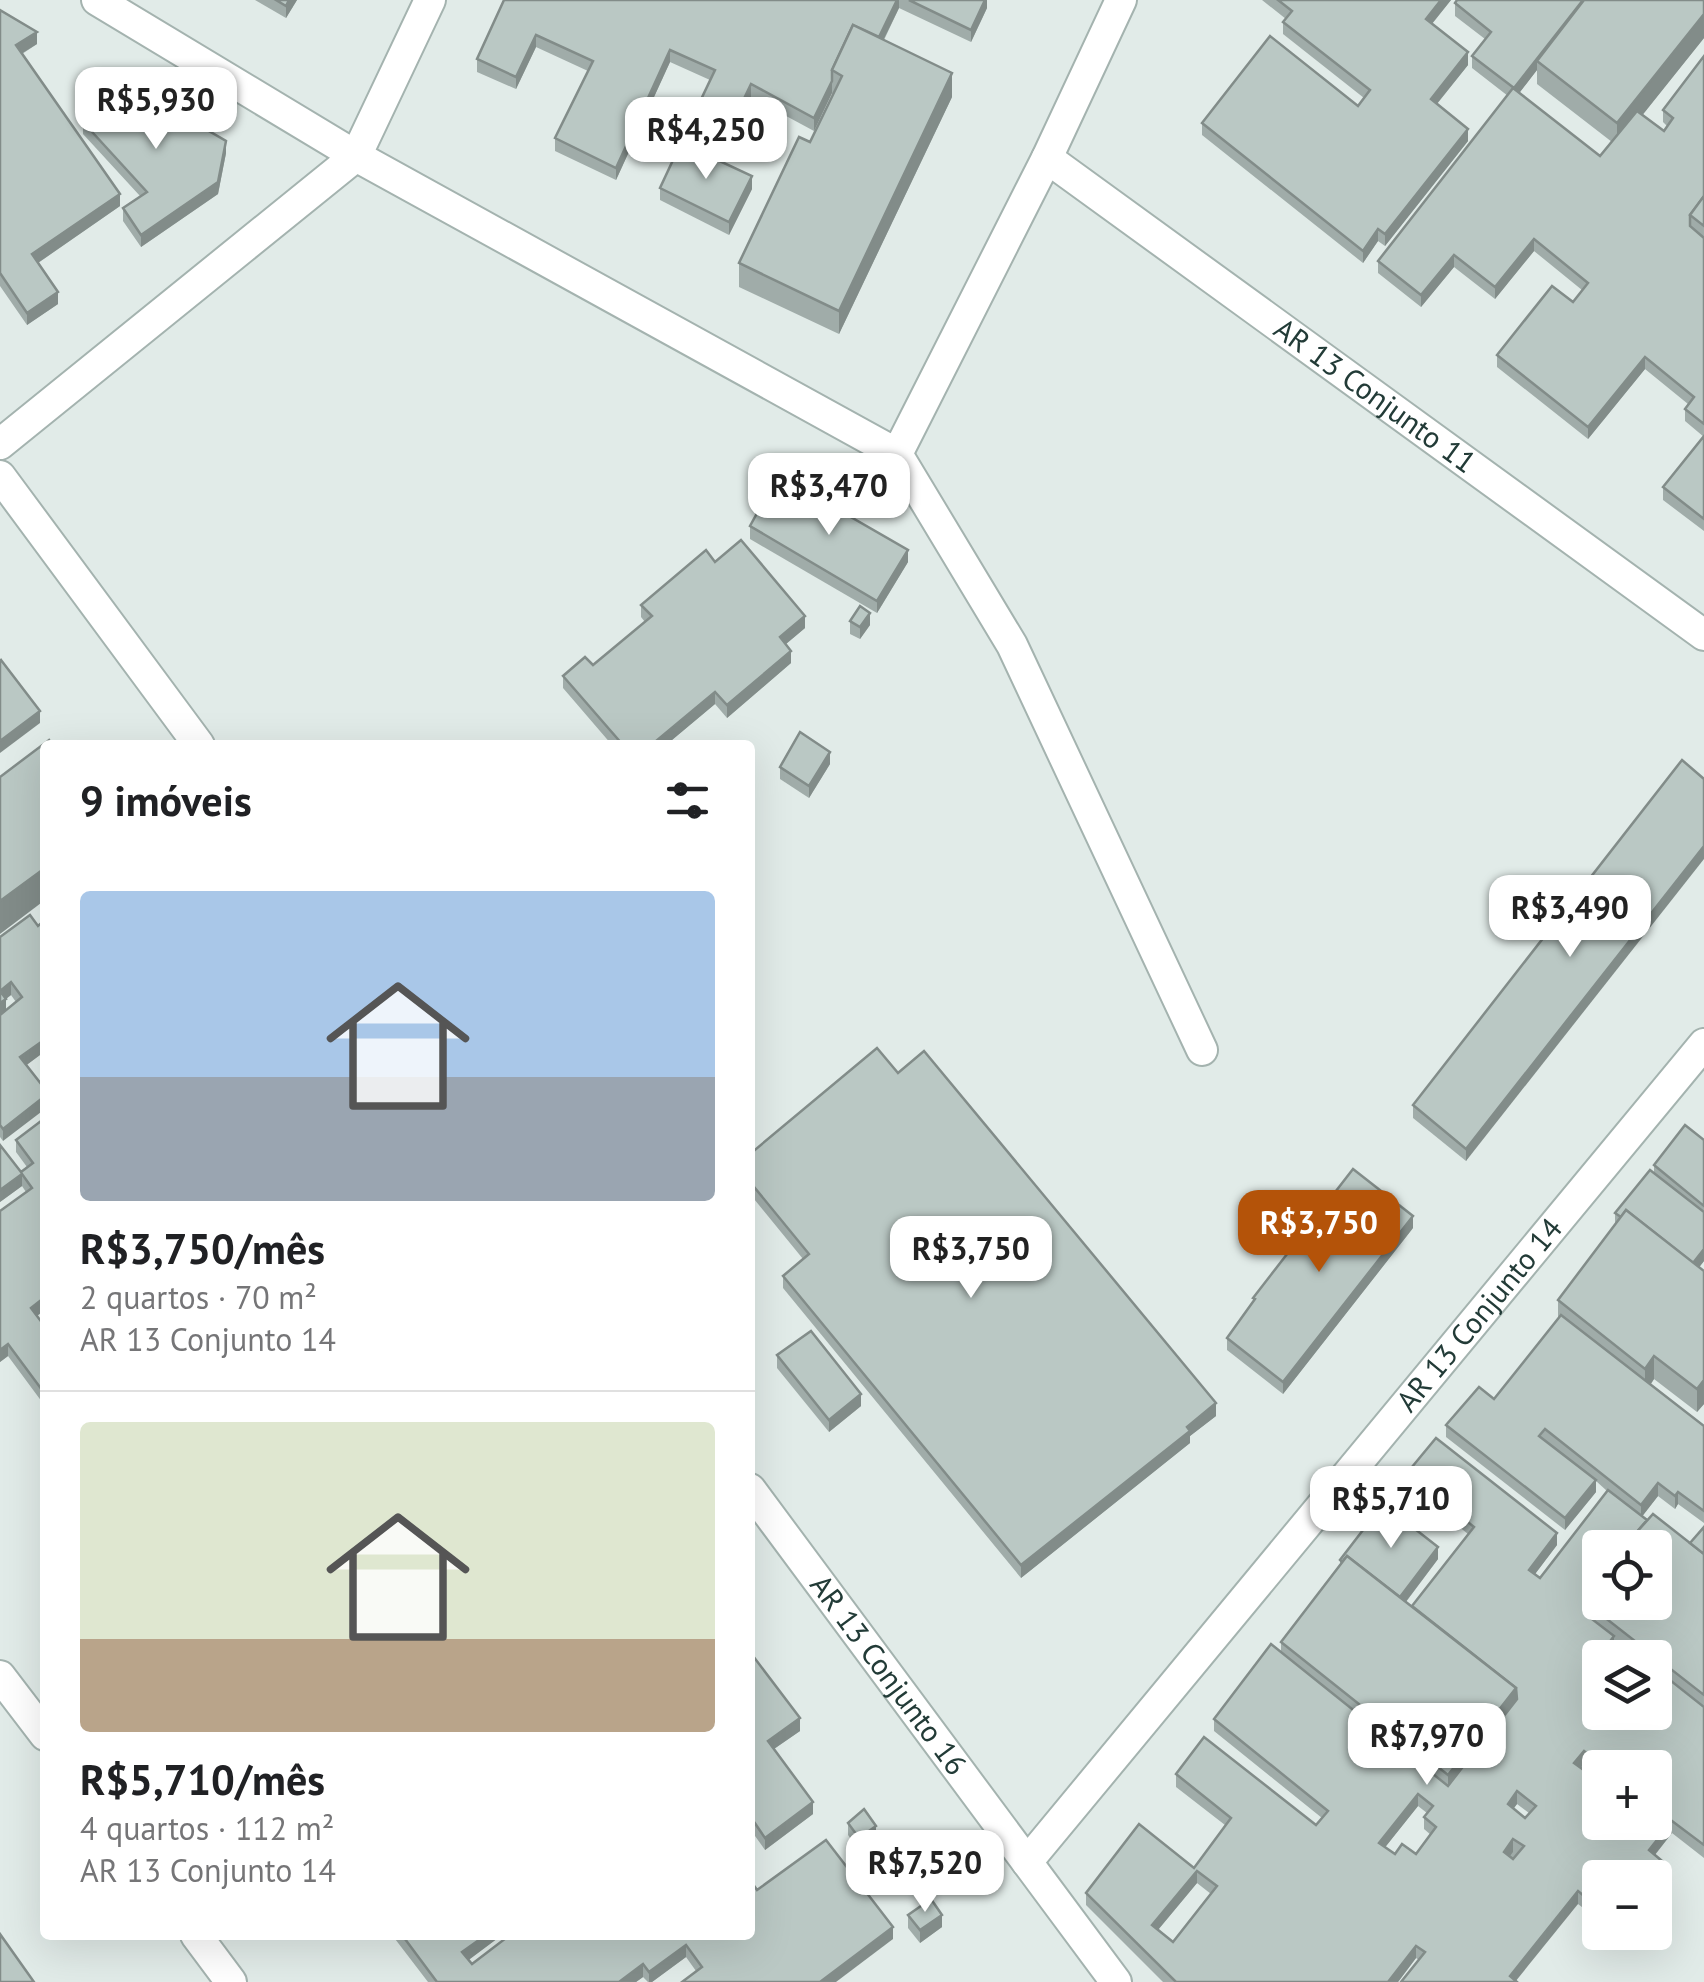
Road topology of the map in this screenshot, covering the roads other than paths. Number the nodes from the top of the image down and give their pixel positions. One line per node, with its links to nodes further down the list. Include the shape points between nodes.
1 (97, 0): 4 (street)
2 (430, 0): 4 (street)
3 (1121, 0): 5 (street)
4 (356, 156): 6 (street); 7 (street)
5 (1046, 158): 7 (street); 9 (street, AR 13 Conjunto 11)
6 (0, 444)
7 (897, 454): 12 (street, via 1012,646)
8 (0, 476): 10 (street)
9 (1704, 635)
10 (195, 740)
11 (1704, 1044): 16 (street, AR 13 Conjunto 14)
12 (1202, 1050)
13 (755, 1495): 16 (street, AR 13 Conjunto 16)
14 (0, 1676): 15 (street)
15 (40, 1729)
16 (1026, 1862): 19 (street, AR 13 Conjunto 16)
17 (200, 1940): 18 (street)
18 (231, 1982)
19 (1116, 1982)

